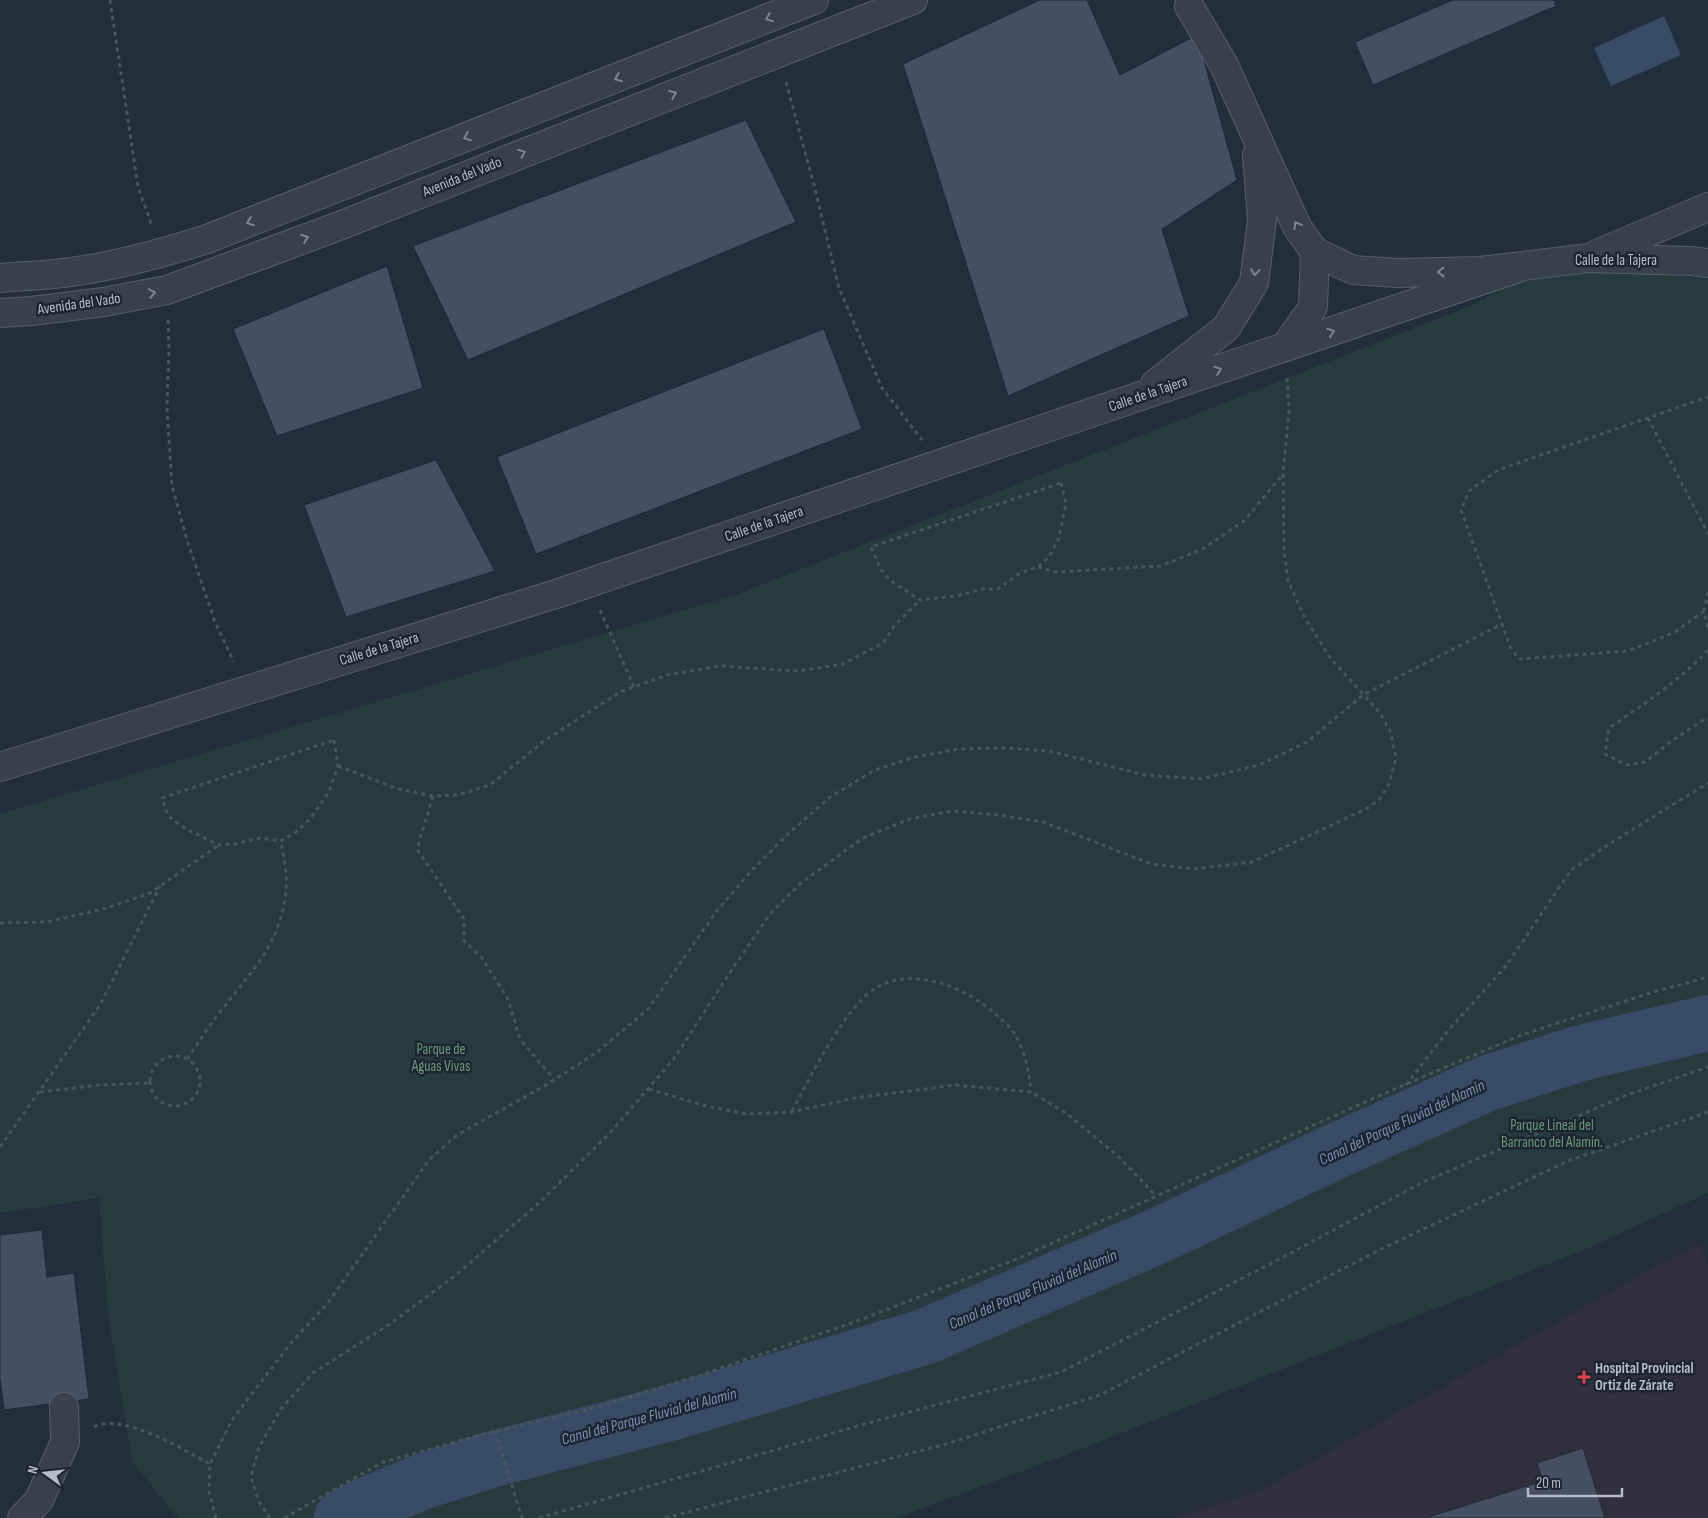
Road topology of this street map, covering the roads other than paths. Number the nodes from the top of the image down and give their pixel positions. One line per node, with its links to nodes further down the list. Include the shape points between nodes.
1 (814, 0): 10 (street, one-way to 10, via 208,239 111,265)
2 (913, 0): 11 (street, Avenida del Vado, one-way to 2, via 104,302 167,290 339,226)
3 (1186, 2): 4 (street, Calle de la Tajera, via 1224,65)
4 (1256, 136): 6 (street, Calle de la Tajera, one-way to 4, via 1297,227); 13 (street, one-way to 13, via 1262,220 1254,283 1226,328)
5 (1708, 207): 7 (street)
6 (1315, 252): 9 (street, Calle de la Tajera, one-way to 6, via 1480,271 1380,272 1354,270); 12 (street, via 1312,307)
7 (1589, 258): 8 (street, Calle de la Tajera); 9 (street, Calle de la Tajera)
8 (1708, 262)
9 (1524, 266): 12 (street, Calle de la Tajera, one-way to 9)
10 (0, 278)
11 (0, 313)
12 (1285, 348): 13 (street, Calle de la Tajera, one-way to 12)
13 (1139, 397): 14 (street, Calle de la Tajera, via 588,583)
14 (0, 767)
15 (64, 1407): 16 (street, via 65,1442 39,1500)
16 (22, 1518)

